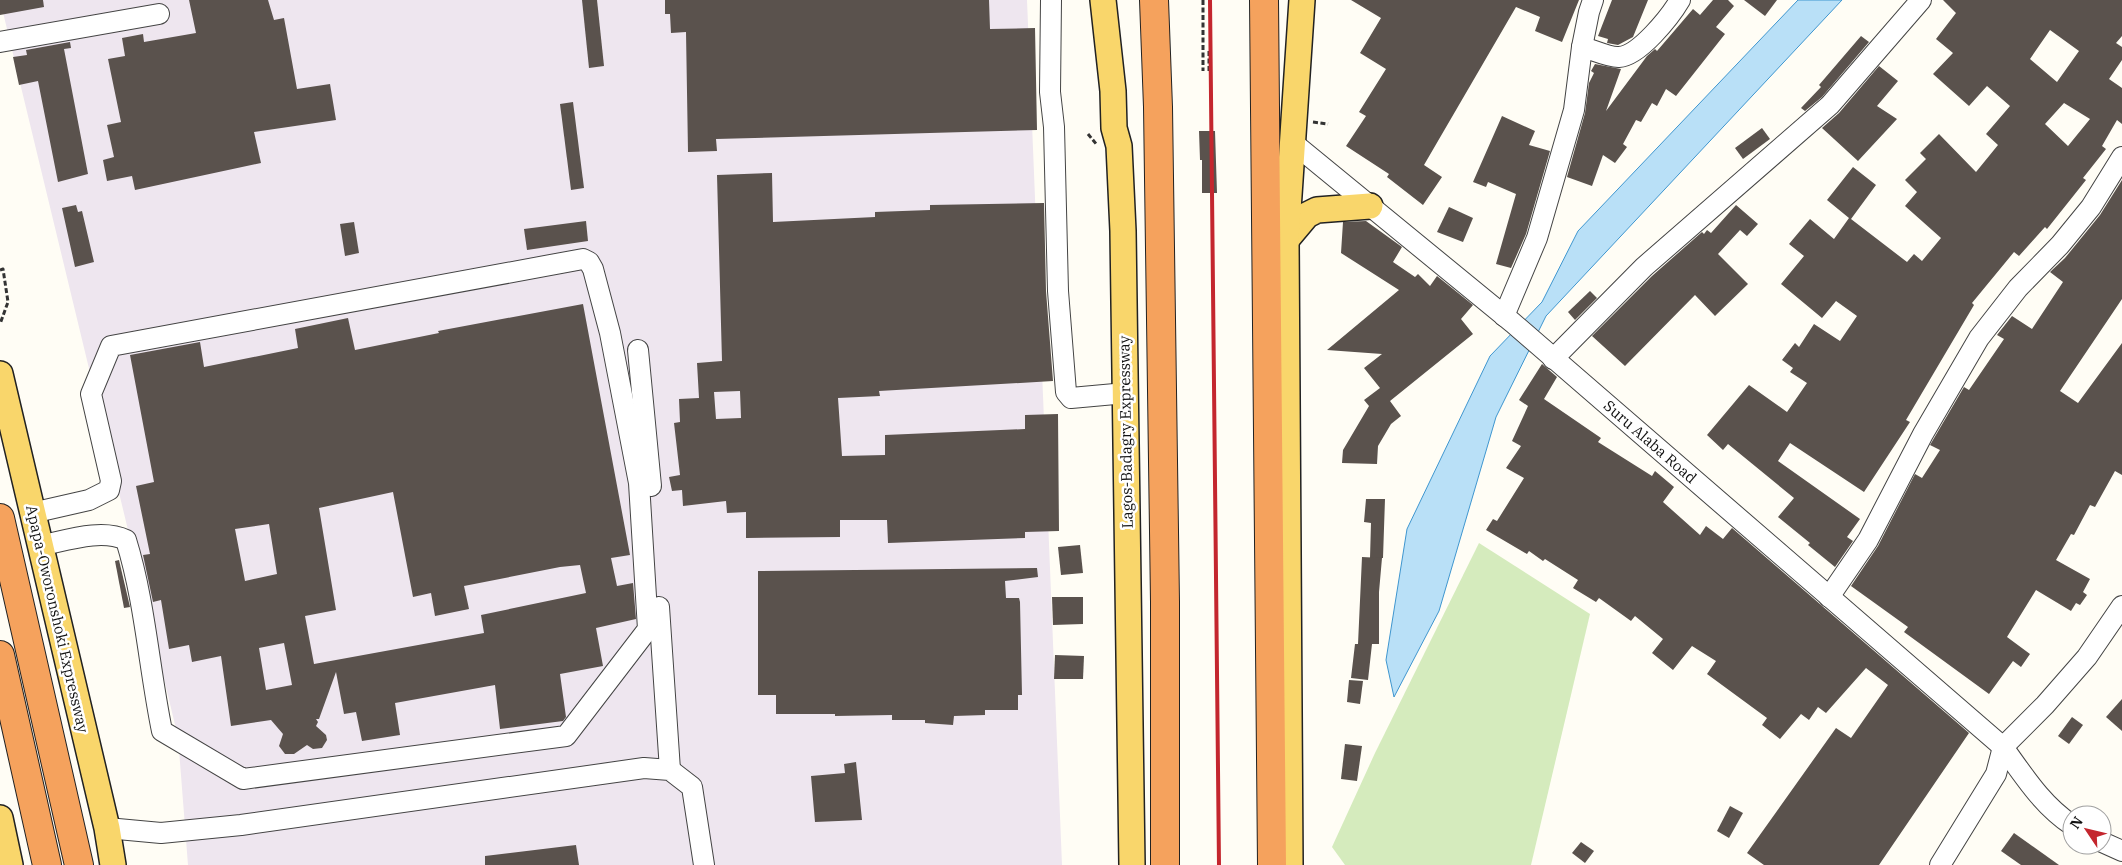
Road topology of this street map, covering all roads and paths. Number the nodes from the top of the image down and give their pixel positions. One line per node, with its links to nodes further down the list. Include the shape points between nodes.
1 (1051, 0): 28 (street, via 1050,92 1054,128 1058,291 1066,392 1071,398)
2 (1103, 0): 28 (main road, Lagos-Badagry Expressway, via 1114,128 1119,146)
3 (1202, 0): 16 (path)
4 (1264, 0): 12 (highway)
5 (1272, 0): 12 (highway)
6 (1302, 0): 18 (main road)
7 (1594, 0): 14 (street)
8 (1680, 0): 14 (street, via 1634,51 1619,57)
9 (1921, 0): 26 (street, via 1830,105)
10 (1153, 8): 46 (highway, via 1158,107 1165,602)
11 (159, 14): 13 (street)
12 (1265, 30): 47 (highway)
13 (0, 42)
14 (1582, 47): 23 (street, via 1574,110 1537,238)
15 (1209, 51): 17 (path)
16 (1203, 71)
17 (1209, 71)
18 (1292, 142): 20 (street, Suru Alaba Road); 21 (main road)
19 (2122, 157): 32 (street, via 2091,207 2018,288 1979,338 1922,434 1868,540)
20 (1370, 206): 21 (main road, via 1317,210 1307,215); 23 (street, Suru Alaba Road)
21 (1286, 240): 48 (main road)
22 (1, 269): 24 (path, via 8,302)
23 (1509, 319): 26 (street, Suru Alaba Road)
24 (0, 324)
25 (638, 350): 36 (street, via 656,543)
26 (1546, 353): 32 (street, Suru Alaba Road)
27 (0, 374): 29 (main road, Apapa-Oworonshoki Expressway)
28 (1126, 393): 45 (main road, Lagos-Badagry Expressway)
29 (32, 513): 31 (main road, Apapa-Oworonshoki Expressway); 31 (street, via 89,500 109,490 111,481 91,394 111,346 583,259 593,268 610,332 639,483 648,629 566,736 243,779 162,731 136,572 126,540 116,535 96,536)
30 (0, 518): 42 (highway)
31 (39, 546): 39 (main road, Apapa-Oworonshoki Expressway)
32 (1829, 597): 35 (street, Suru Alaba Road)
33 (2122, 606): 35 (street, via 2086,657)
34 (0, 655): 41 (highway)
35 (2003, 747): 38 (street, Suru Alaba Road, via 2037,795); 49 (street, via 1996,774)
36 (670, 770): 39 (street, via 644,768 242,825 161,833); 44 (street, via 692,787)
37 (0, 818): 40 (main road)
38 (2062, 819)
39 (106, 828): 43 (main road, Apapa-Oworonshoki Expressway)
40 (5, 853)
41 (46, 865)
42 (79, 865)
43 (113, 865)
44 (704, 865)
45 (1132, 865)
46 (1165, 865)
47 (1272, 865)
48 (1290, 865)
49 (1940, 865)

